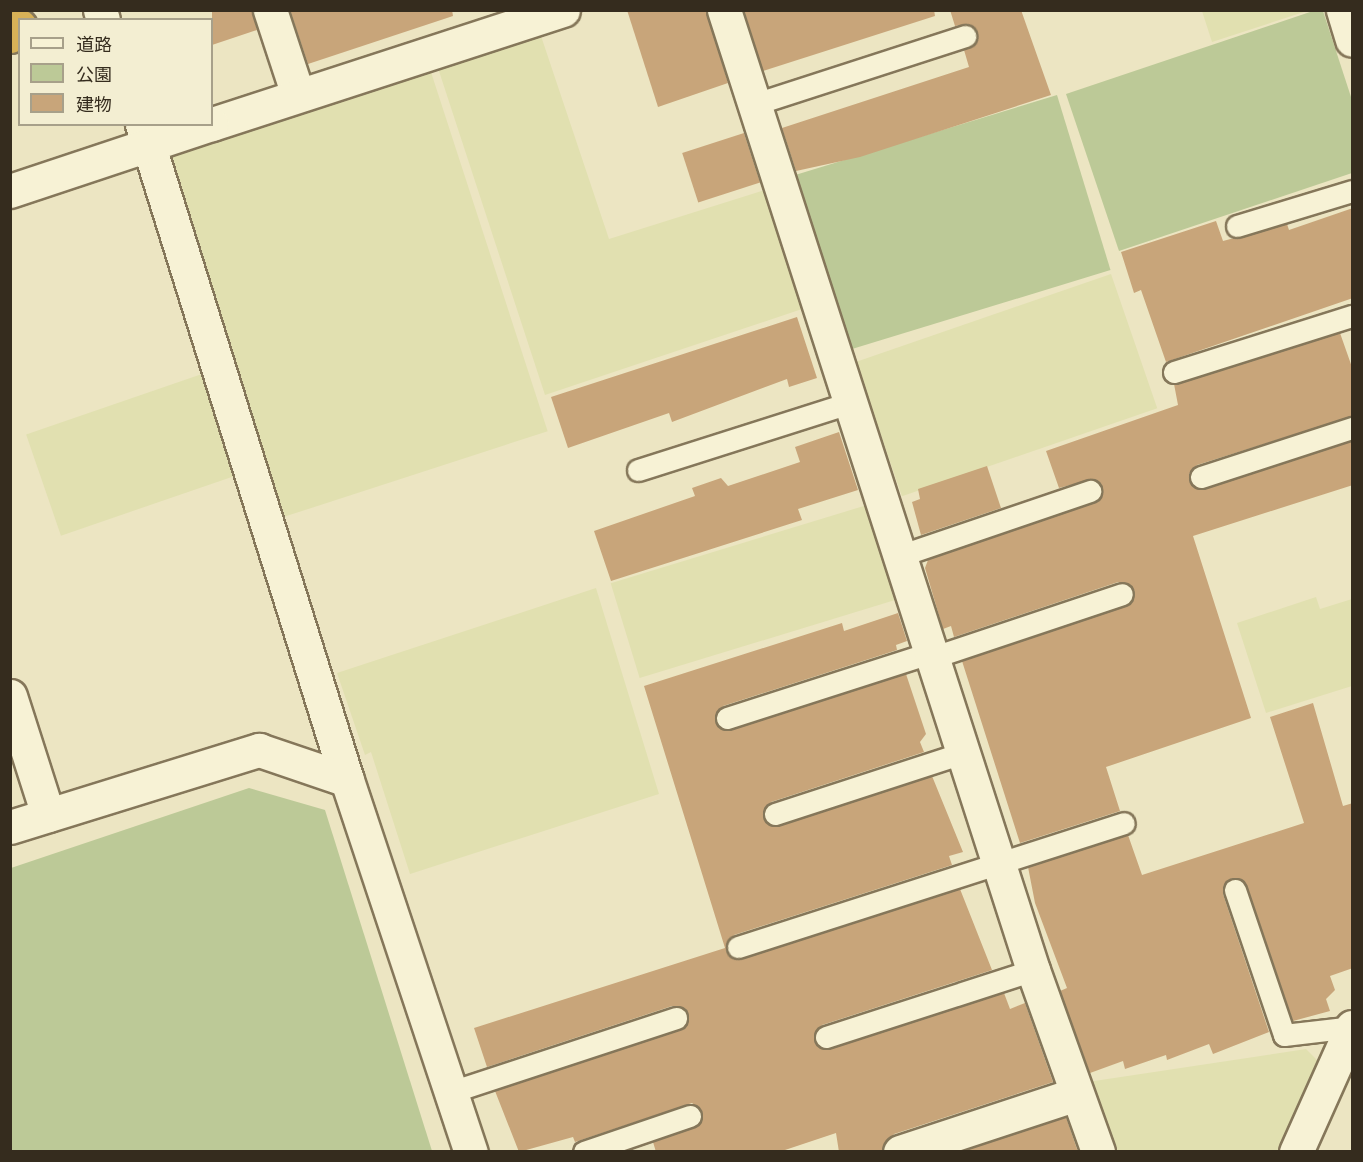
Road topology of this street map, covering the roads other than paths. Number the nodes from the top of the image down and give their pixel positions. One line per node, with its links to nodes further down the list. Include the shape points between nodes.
1 (270, 10): 7 (street)
2 (563, 10): 7 (street)
3 (724, 10): 8 (street)
4 (1343, 10): 6 (street)
5 (965, 36): 8 (lane)
6 (1353, 40)
7 (298, 95): 9 (street)
8 (755, 104): 17 (street)
9 (213, 123)
10 (199, 126): 11 (street)
11 (145, 135): 12 (street); 28 (street)
12 (10, 191)
13 (1353, 191): 14 (lane)
14 (1237, 226)
15 (1353, 316): 16 (lane)
16 (1174, 372)
17 (852, 402): 19 (lane); 22 (street)
18 (1353, 428): 20 (lane)
19 (638, 470)
20 (1202, 477)
21 (1090, 491): 22 (lane)
22 (902, 555): 24 (street)
23 (1122, 594): 24 (lane)
24 (933, 654): 26 (lane); 27 (street)
25 (10, 696): 30 (street)
26 (728, 718)
27 (963, 753): 29 (lane); 33 (street)
28 (347, 780): 30 (street, via 260,750); 40 (street)
29 (775, 814)
30 (48, 815): 32 (street)
31 (1124, 823): 33 (lane)
32 (10, 827)
33 (999, 864): 35 (lane); 36 (street)
34 (1235, 890): 38 (lane, via 1284,1035)
35 (738, 947)
36 (1033, 969): 39 (lane); 41 (street)
37 (676, 1018): 40 (lane)
38 (1353, 1027): 47 (street)
39 (826, 1036)
40 (451, 1092): 43 (street)
41 (1076, 1094): 45 (street); 46 (street)
42 (690, 1116): 44 (lane)
43 (471, 1152)
44 (584, 1152)
45 (900, 1152)
46 (1098, 1152)
47 (1296, 1152)

